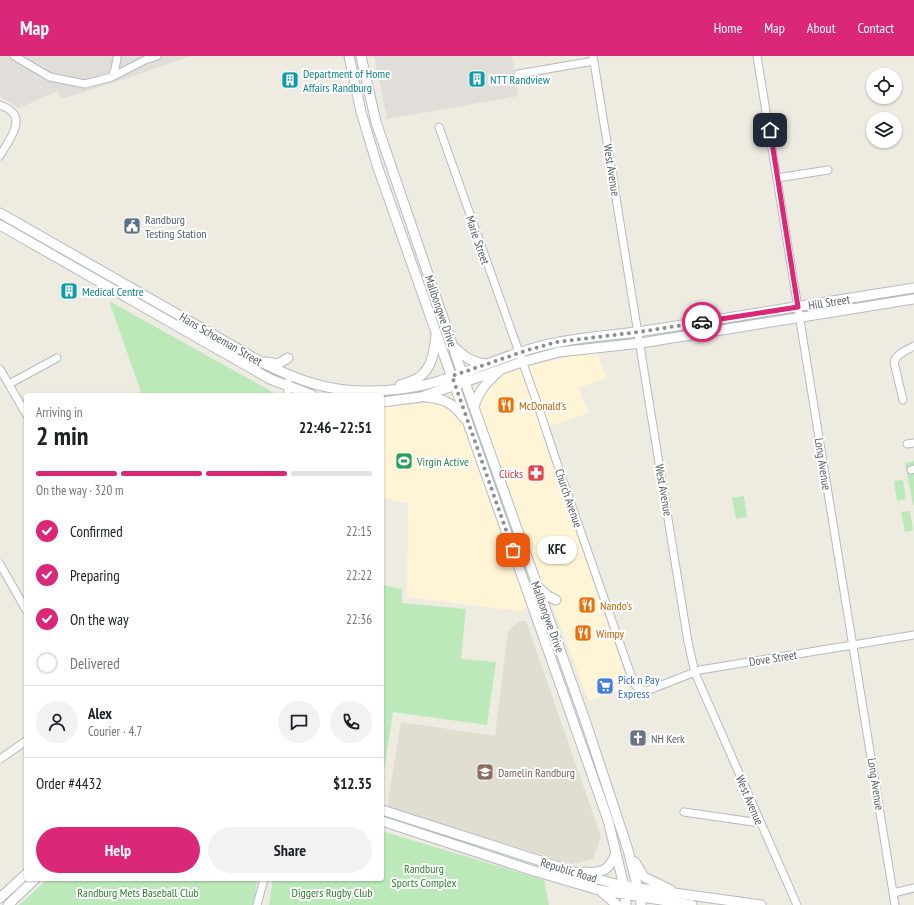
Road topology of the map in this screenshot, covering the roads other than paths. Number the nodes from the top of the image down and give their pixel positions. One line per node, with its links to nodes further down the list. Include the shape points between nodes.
1 (14, 56): 9 (street, via 50,77 86,84)
2 (157, 56): 9 (street)
3 (349, 56): 22 (main road, Malibongwe Drive, via 367,134)
4 (361, 56): 24 (main road, Malibongwe Drive, via 376,122)
5 (757, 56): 14 (street, Long Avenue)
6 (117, 58): 9 (street)
7 (594, 58): 8 (street); 21 (street, West Avenue)
8 (518, 74)
9 (112, 77)
10 (0, 105): 12 (street, via 11,111 16,118 15,129)
11 (439, 127): 26 (street, Marie Street)
12 (0, 156)
13 (828, 170): 14 (street)
14 (777, 178): 19 (street, Long Avenue)
15 (0, 213): 29 (main road, Hans Schoeman Street)
16 (0, 225): 40 (main road, Hans Schoeman Street)
17 (914, 288): 19 (main road, Hill Street)
18 (914, 299): 20 (main road, Hill Street)
19 (798, 307): 20 (street, Long Avenue); 21 (main road, Hill Street)
20 (799, 317): 23 (main road, Hill Street); 54 (street, Long Avenue)
21 (639, 332): 23 (street, West Avenue); 26 (main road, Hill Street, via 557,342)
22 (436, 334): 35 (main road, Malibongwe Drive); 39 (main road, via 432,360 426,370 418,378)
23 (641, 343): 26 (main road, Hill Street); 55 (street, West Avenue)
24 (453, 346): 30 (main road, via 469,360); 33 (main road, Malibongwe Drive)
25 (914, 346): 43 (street, via 896,356 894,362)
26 (520, 357): 30 (main road, Hill Street); 32 (main road, Hill Street); 56 (street, Church Avenue)
27 (57, 358): 37 (street)
28 (288, 358): 29 (main road, via 277,364)
29 (261, 362): 34 (main road, Hans Schoeman Street)
30 (487, 364): 33 (main road, Hill Street)
31 (0, 368): 37 (street)
32 (502, 369): 36 (main road, Hill Street); 45 (main road, via 483,387)
33 (462, 373): 35 (main road, Hans Schoeman Street); 36 (main road, Malibongwe Drive)
34 (288, 375): 39 (main road, Hans Schoeman Street, via 333,389); 40 (street)
35 (452, 376): 38 (main road, Malibongwe Drive); 39 (main road, Hans Schoeman Street, via 435,382)
36 (465, 382): 38 (main road); 45 (main road, Malibongwe Drive)
37 (9, 384): 46 (street)
38 (455, 386): 42 (main road); 47 (main road, Malibongwe Drive)
39 (388, 390)
40 (288, 391): 41 (main road, Hans Schoeman Street)
41 (300, 393)
42 (421, 397): 44 (main road); 47 (main road, via 443,400 453,405)
43 (902, 400)
44 (384, 402)
45 (474, 407): 50 (main road, Malibongwe Drive)
46 (24, 410)
47 (469, 424): 64 (main road, Malibongwe Drive, via 600,797)
48 (0, 564): 49 (street)
49 (2, 573): 51 (street)
50 (536, 586): 52 (main road, Malibongwe Drive); 52 (main road, via 555,600)
51 (24, 607)
52 (549, 620): 63 (main road, Malibongwe Drive)
53 (914, 635): 54 (street, Dove Street)
54 (853, 645): 55 (street, Dove Street); 73 (street, Long Avenue)
55 (695, 673): 56 (street, Dove Street, via 656,688 645,690); 62 (street, West Avenue)
56 (636, 687)
57 (24, 742): 58 (street)
58 (0, 759)
59 (384, 811): 65 (main road, Republic Road)
60 (684, 812): 62 (street)
61 (384, 822): 71 (main road, Republic Road)
62 (760, 823): 84 (street, West Avenue)
63 (628, 850): 69 (main road, Malibongwe Drive); 74 (main road, via 644,877)
64 (616, 852): 65 (main road, via 611,864 600,872); 72 (main road, Malibongwe Drive)
65 (566, 870): 72 (main road, Republic Road)
66 (24, 876): 75 (main road)
67 (34, 881): 78 (main road)
68 (263, 881): 79 (street)
69 (638, 888): 72 (main road, Republic Road); 74 (main road, Republic Road); 76 (main road, Malibongwe Drive)
70 (914, 888): 73 (street)
71 (599, 890): 72 (main road, Republic Road); 80 (main road)
72 (625, 890): 76 (main road, Republic Road); 81 (main road, Malibongwe Drive)
73 (893, 892): 85 (street, Long Avenue)
74 (678, 893): 83 (main road, Republic Road)
75 (0, 898)
76 (640, 901): 77 (main road, Republic Road)
77 (675, 904): 82 (main road, Republic Road)
78 (8, 905)
79 (257, 905)
80 (617, 905)
81 (626, 905)
82 (692, 905)
83 (761, 905)
84 (797, 905)
85 (895, 905)

